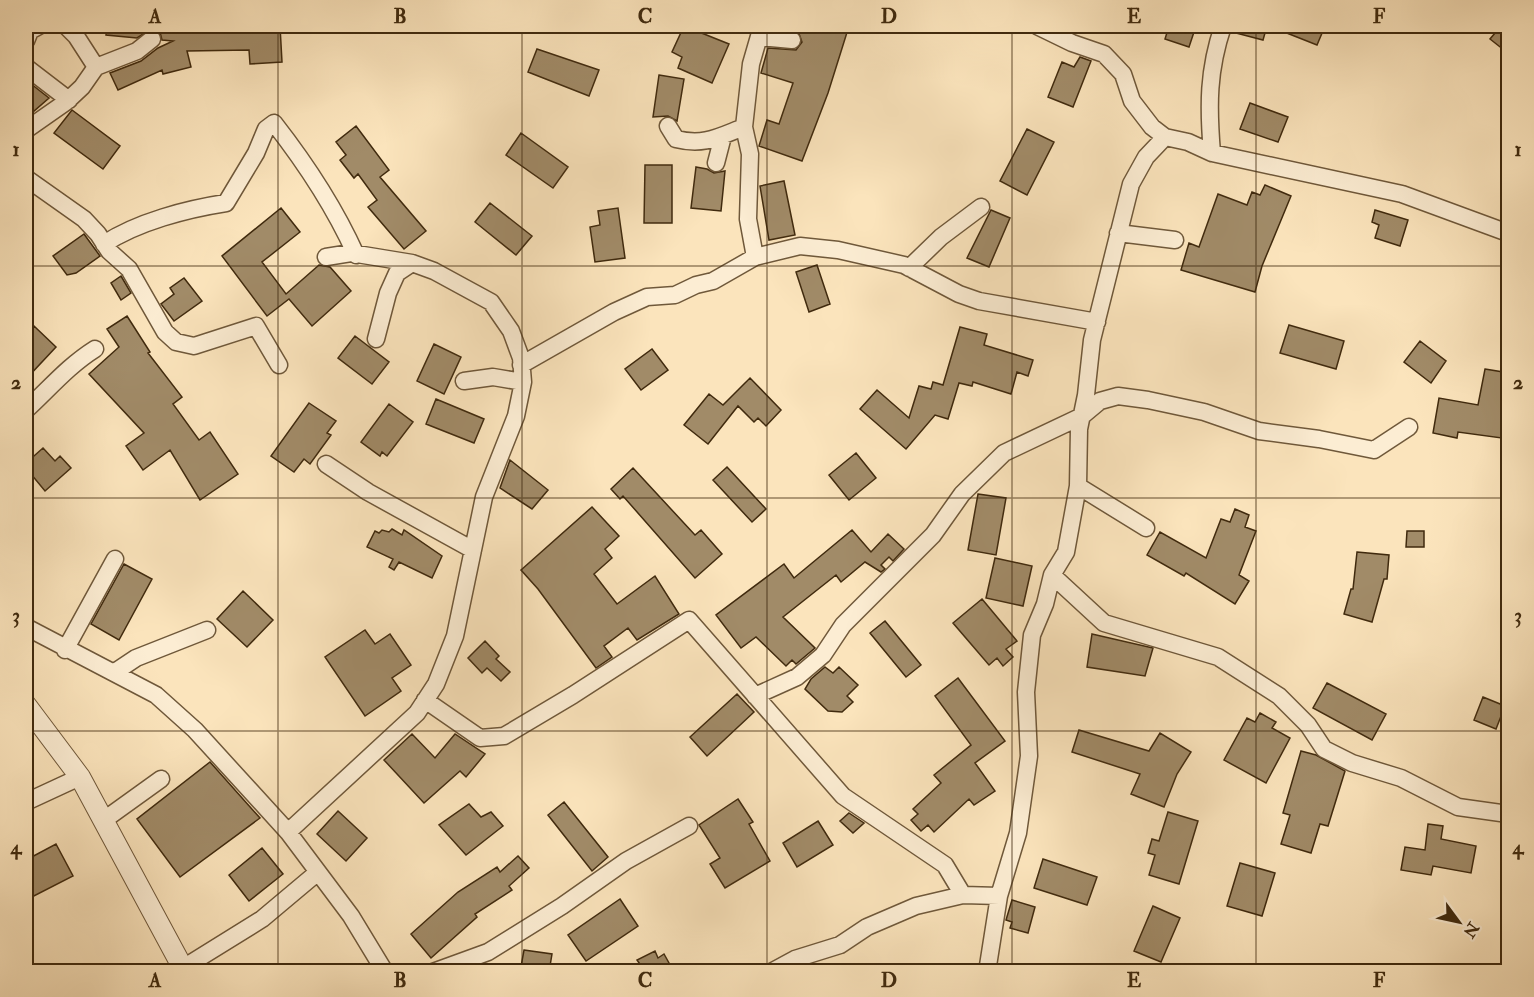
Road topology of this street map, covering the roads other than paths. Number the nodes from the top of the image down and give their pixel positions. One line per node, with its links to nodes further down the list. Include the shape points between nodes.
1 (39, 26): 8 (street, via 30,31)
2 (66, 26): 10 (street)
3 (1037, 26): 16 (street, via 1104,54 1123,74 1137,108)
4 (1223, 26): 17 (street, via 1212,59)
5 (760, 31): 7 (street); 13 (street, via 751,64)
6 (152, 39): 10 (street, via 137,51)
7 (792, 40)
8 (26, 41)
9 (26, 67): 11 (street)
10 (96, 67): 11 (street)
11 (69, 100): 14 (street)
12 (668, 126): 15 (street, via 676,139 694,143)
13 (744, 128): 15 (street); 27 (street, via 750,154 748,219)
14 (26, 130)
15 (723, 135): 18 (street)
16 (1165, 137): 17 (street); 21 (street, via 1146,157 1131,183)
17 (1212, 153): 22 (street, via 1402,194)
18 (716, 163)
19 (26, 178): 24 (street, via 84,219)
20 (981, 207): 29 (street)
21 (1118, 233): 23 (street); 30 (street)
22 (1509, 233)
23 (1175, 240)
24 (104, 244): 25 (street, via 123,231 182,211 226,203 266,129 274,123 345,229); 33 (street, via 129,269 165,332 176,342 194,346 256,326)
25 (356, 255): 26 (street); 28 (street)
26 (326, 257)
27 (755, 257): 29 (street, via 800,246 821,247); 34 (street, via 713,281 675,295 647,297)
28 (412, 263): 31 (street, via 396,273); 34 (street, via 490,302 511,331)
29 (909, 268): 30 (street, via 979,301)
30 (1097, 322): 38 (street)
31 (376, 339)
32 (95, 349): 37 (street, via 73,363)
33 (279, 365)
34 (521, 365): 36 (street)
35 (464, 381): 36 (street, via 493,377)
36 (523, 382): 43 (street, via 516,416 484,497)
37 (26, 410)
38 (1082, 416): 39 (street, via 1100,401 1128,397 1204,412 1259,432 1374,450); 41 (street); 50 (street, via 1004,453 962,494 933,535 843,625 823,655 797,677)
39 (1409, 427)
40 (326, 464): 43 (street)
41 (1078, 486): 42 (street); 45 (street, via 1066,552)
42 (1146, 528)
43 (473, 550): 51 (street, via 455,636)
44 (115, 559): 48 (street)
45 (1052, 575): 56 (street, via 1104,623 1227,662 1279,696 1308,725 1324,749 1352,763 1401,778 1458,807); 62 (street, via 1032,635 1026,692 1029,756 1018,833)
46 (26, 627): 48 (street)
47 (207, 630): 49 (street, via 136,658)
48 (65, 650): 49 (street)
49 (115, 672): 59 (street, via 164,702 195,730)
50 (755, 696): 51 (street, via 689,620 504,736 480,738); 61 (street, via 843,796 945,865)
51 (426, 700): 59 (street, via 417,713)
52 (26, 705): 53 (street)
53 (80, 777): 55 (street); 57 (street)
54 (161, 779): 57 (street)
55 (26, 802)
56 (1509, 814)
57 (104, 820): 63 (street)
58 (689, 826): 65 (street, via 626,861 488,952)
59 (288, 832): 60 (street)
60 (318, 872): 63 (street, via 262,919); 64 (street)
61 (963, 895): 62 (street); 66 (street, via 916,906 867,927 840,945 795,959)
62 (999, 896): 67 (street)
63 (184, 970)
64 (385, 972)
65 (433, 972)
66 (771, 972)
67 (987, 972)

